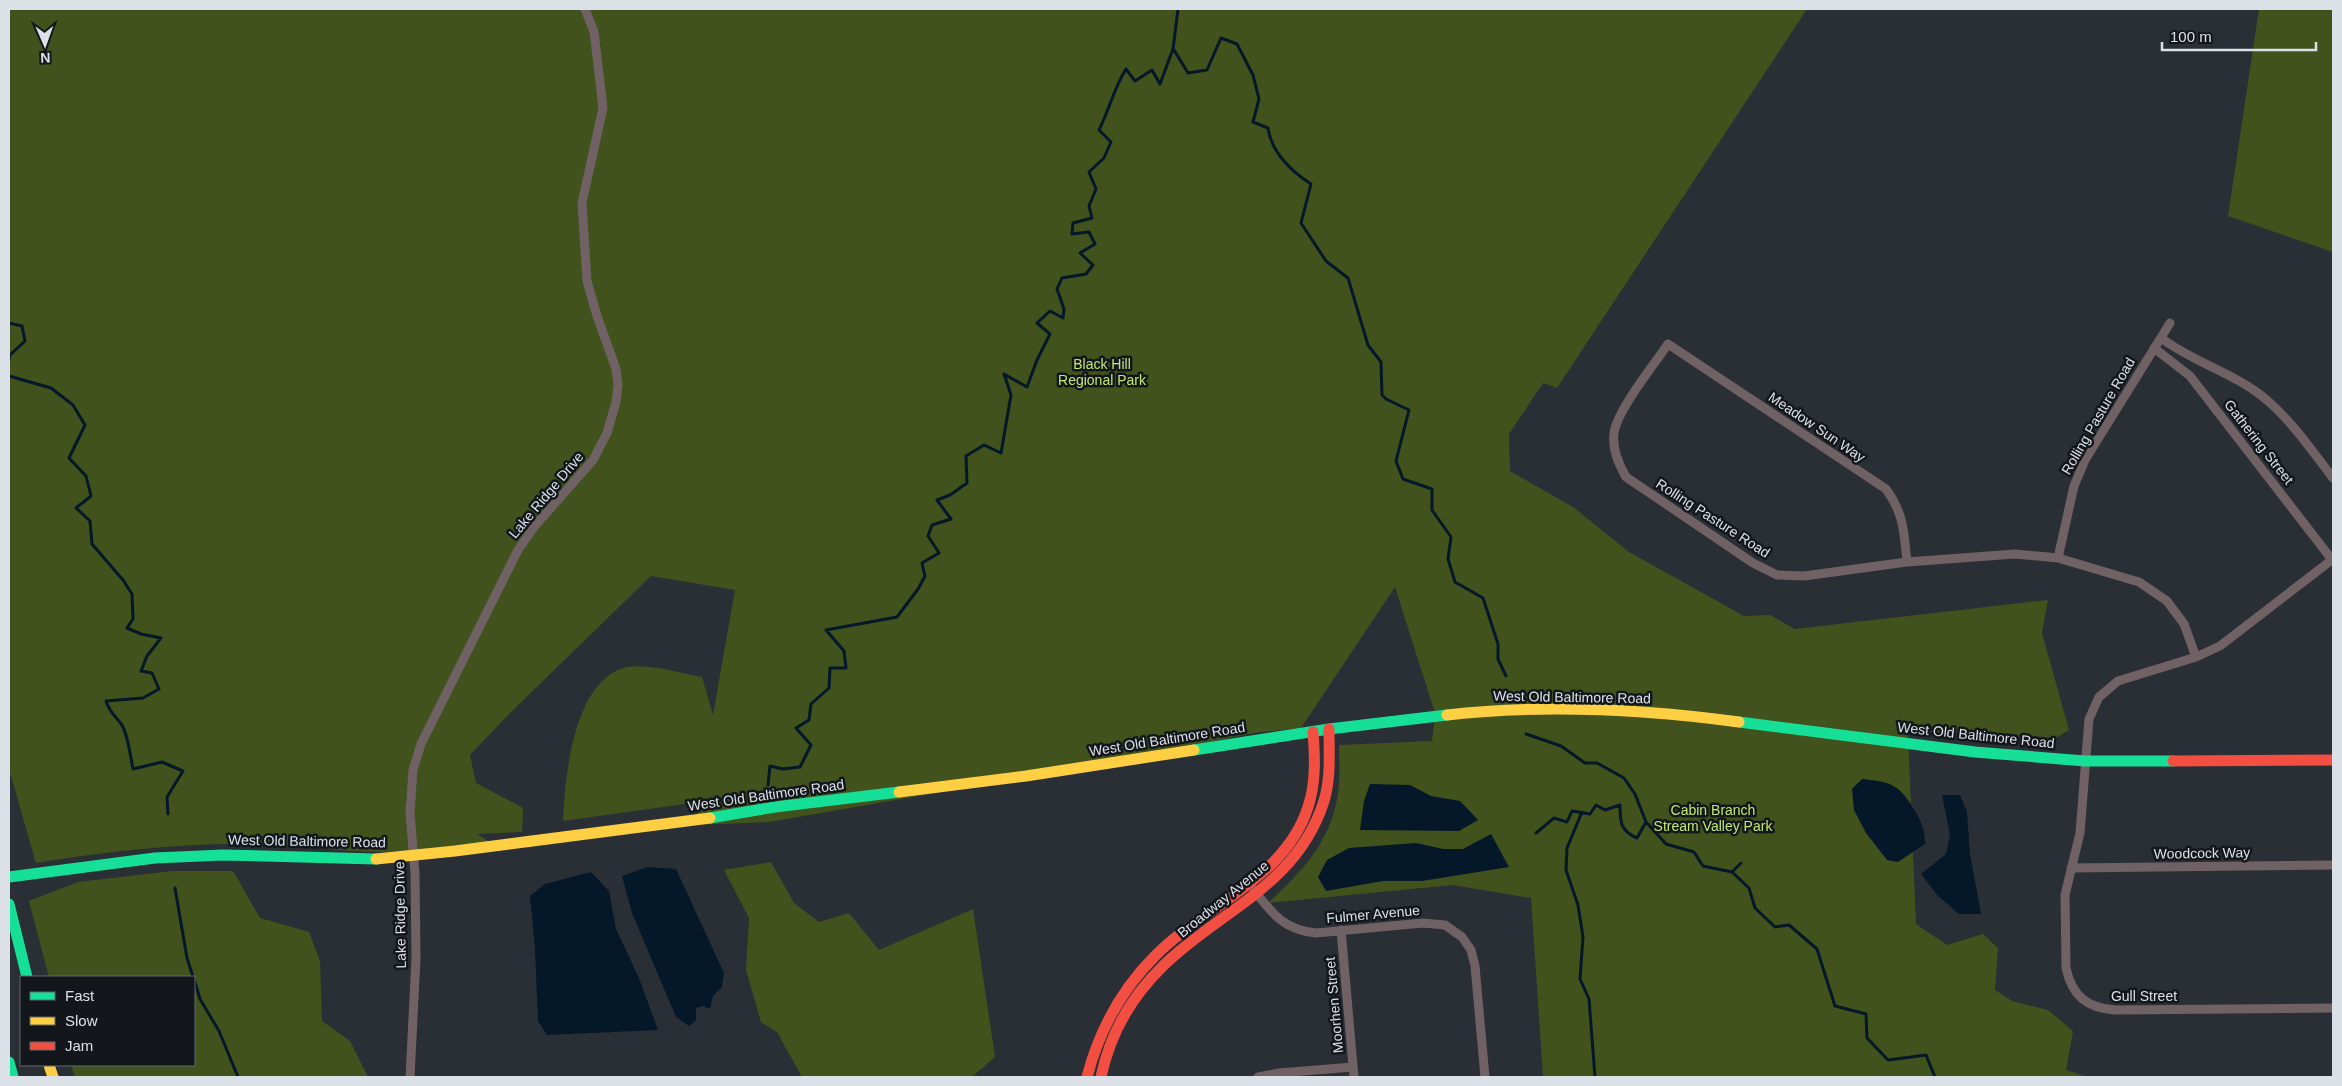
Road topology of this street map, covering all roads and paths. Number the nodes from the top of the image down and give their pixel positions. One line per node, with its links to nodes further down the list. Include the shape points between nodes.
1 (585, 9): 15 (street, Lake Ridge Drive, via 594,32 602,108 582,204 587,281 616,369 616,402 602,445 583,474 534,527 518,550 421,744 413,770 410,813)
2 (2170, 323): 3 (street, Rolling Pasture Road)
3 (2161, 338): 5 (street, Rolling Pasture Road); 6 (street, Gathering Street, via 2179,352 2231,376 2269,401)
4 (1668, 344): 9 (street, Meadow Sun Way, via 1886,490 1897,504 1903,520); 9 (street, Rolling Pasture Road, via 1619,417 1614,432 1617,461 1626,477 1753,564 1777,575 1804,576)
5 (2154, 348): 7 (street, Rolling Pasture Road, via 2081,469 2074,486); 8 (street, Gathering Street, via 2190,376)
6 (2333, 478)
7 (2058, 558): 9 (street, Rolling Pasture Road, via 2015,554); 10 (street, Rolling Pasture Road, via 2139,582 2167,601 2184,624)
8 (2333, 560): 10 (street, Gull Street, via 2220,646)
9 (1907, 562)
10 (2196, 657): 14 (street, Gull Street, via 2118,681 2099,697 2089,720)
11 (1329, 729): 12 (main road, West Old Baltimore Road); 14 (main road, West Old Baltimore Road, via 1500,709 1649,712 1975,752); 20 (main road, Broadway Avenue, via 1325,800 1317,822 1295,858)
12 (1313, 732): 15 (main road, West Old Baltimore Road, via 1026,776 775,807 591,835); 19 (main road, Broadway Avenue, via 1314,780 1304,817 1284,849)
13 (2333, 760): 14 (main road, West Old Baltimore Road)
14 (2084, 761): 17 (street, Gull Street, via 2080,833)
15 (413, 855): 18 (main road, West Old Baltimore Road, via 372,859 223,855 155,858); 28 (street, Lake Ridge Drive, via 416,959)
16 (2333, 865): 17 (street, Woodcock Way)
17 (2071, 868): 24 (street, Gull Street, via 2065,895 2066,968 2073,989 2087,1004 2115,1010)
18 (9, 877)
19 (1248, 883): 20 (street, Fulmer Avenue); 29 (main road, Broadway Avenue, via 1156,956 1128,989 1104,1024)
20 (1256, 893): 22 (street, Fulmer Avenue, via 1280,920 1302,932); 30 (main road, Broadway Avenue, via 1160,968 1128,1006 1112,1038)
21 (9, 905): 23 (main road)
22 (1341, 930): 26 (street, Moorhen Street); 33 (street, Fulmer Avenue, via 1423,923 1445,925 1462,936 1471,950 1475,966)
23 (27, 976)
24 (2333, 1008)
25 (9, 1062): 27 (main road)
26 (1353, 1067): 31 (street); 32 (street, Moorhen Street)
27 (13, 1077)
28 (410, 1077)
29 (1088, 1077)
30 (1101, 1077)
31 (1258, 1077)
32 (1354, 1077)
33 (1485, 1077)

